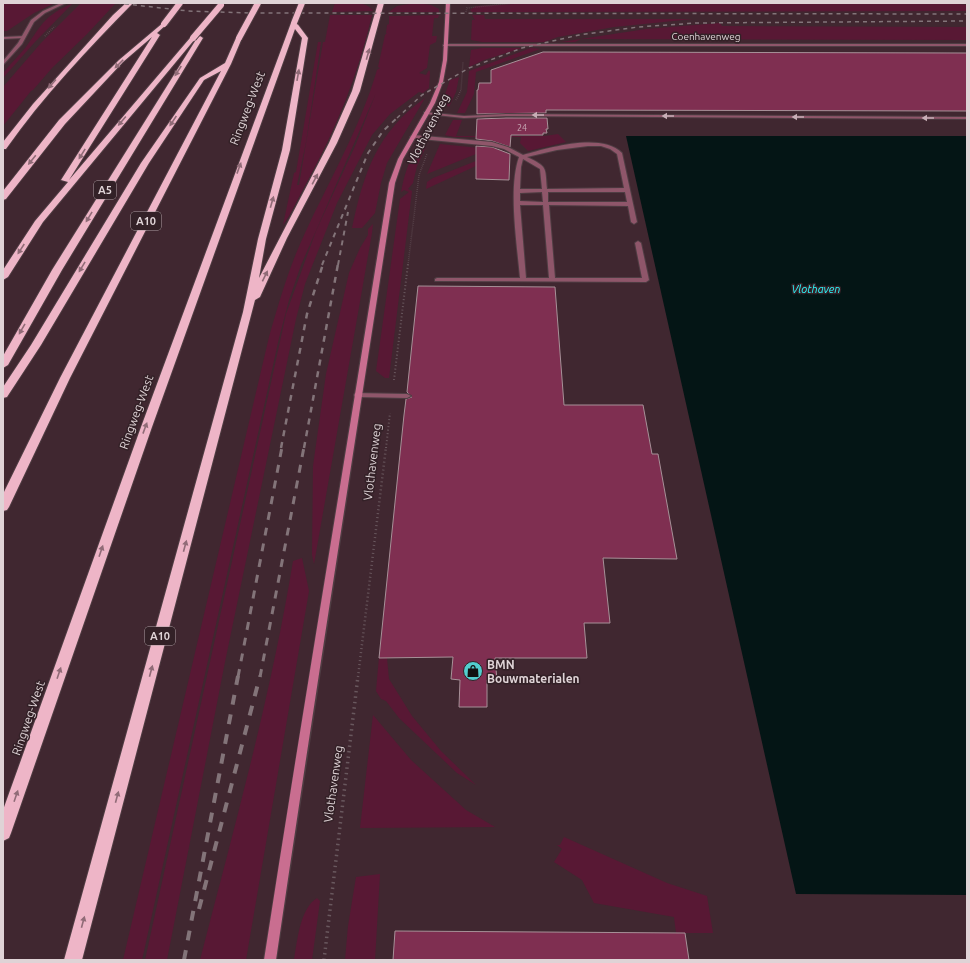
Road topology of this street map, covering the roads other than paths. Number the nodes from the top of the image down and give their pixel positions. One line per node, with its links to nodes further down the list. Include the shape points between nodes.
1 (64, 3): 10 (street, via 36,18 29,24)
2 (130, 3): 21 (highway, one-way to 21, via 116,14 56,80)
3 (180, 3): 12 (highway, bridge)
4 (258, 3): 17 (highway, A10, bridge)
5 (302, 3): 9 (highway, Ringweg-West, bridge)
6 (381, 3): 37 (highway, A10, one-way to 6, via 283,238 334,143 356,91)
7 (448, 3): 14 (main road, Vlothavenweg)
8 (221, 4): 13 (highway, A5, bridge)
9 (294, 23): 37 (highway, A10, one-way to 9, via 262,239 286,150 305,38); 43 (highway, Ringweg-West, one-way to 9, via 201,271)
10 (24, 37): 11 (street); 16 (street)
11 (3, 38)
12 (152, 38): 26 (highway, one-way to 26, via 121,61 62,122); 30 (highway, one-way to 30)
13 (196, 38): 30 (highway, one-way to 30); 38 (highway, A5, one-way to 38)
14 (445, 45): 15 (street, Coenhavenweg); 18 (main road, Vlothavenweg, via 441,84)
15 (967, 45)
16 (3, 64)
17 (228, 64): 40 (highway, A10, one-way to 40, via 202,79 145,163); 42 (highway, A10, via 65,378)
18 (426, 113): 19 (street, one-way to 18, via 506,115 464,117); 20 (main road, Vlothavenweg)
19 (967, 118)
20 (413, 137): 22 (street, via 492,144); 39 (main road, Vlothavenweg, via 399,161 392,182)
21 (3, 147)
22 (521, 157): 23 (street, via 573,146 609,146 619,153); 24 (street, via 517,164); 25 (street, via 537,163 543,169)
23 (627, 190): 25 (street); 29 (street)
24 (517, 191): 25 (street); 27 (street)
25 (545, 191): 28 (street)
26 (3, 196)
27 (518, 203): 28 (street); 35 (street)
28 (546, 203): 29 (street); 36 (street)
29 (630, 204): 31 (street)
30 (39, 221): 33 (highway, one-way to 33)
31 (634, 222)
32 (638, 243): 36 (street, via 646,280)
33 (3, 277)
34 (437, 280): 35 (street)
35 (523, 280): 36 (street)
36 (552, 280)
37 (248, 312): 44 (highway, A10, one-way to 37)
38 (3, 365)
39 (358, 395): 41 (street); 45 (main road, Vlothavenweg)
40 (3, 396)
41 (407, 396)
42 (3, 507)
43 (3, 833)
44 (73, 960)
45 (270, 960)

